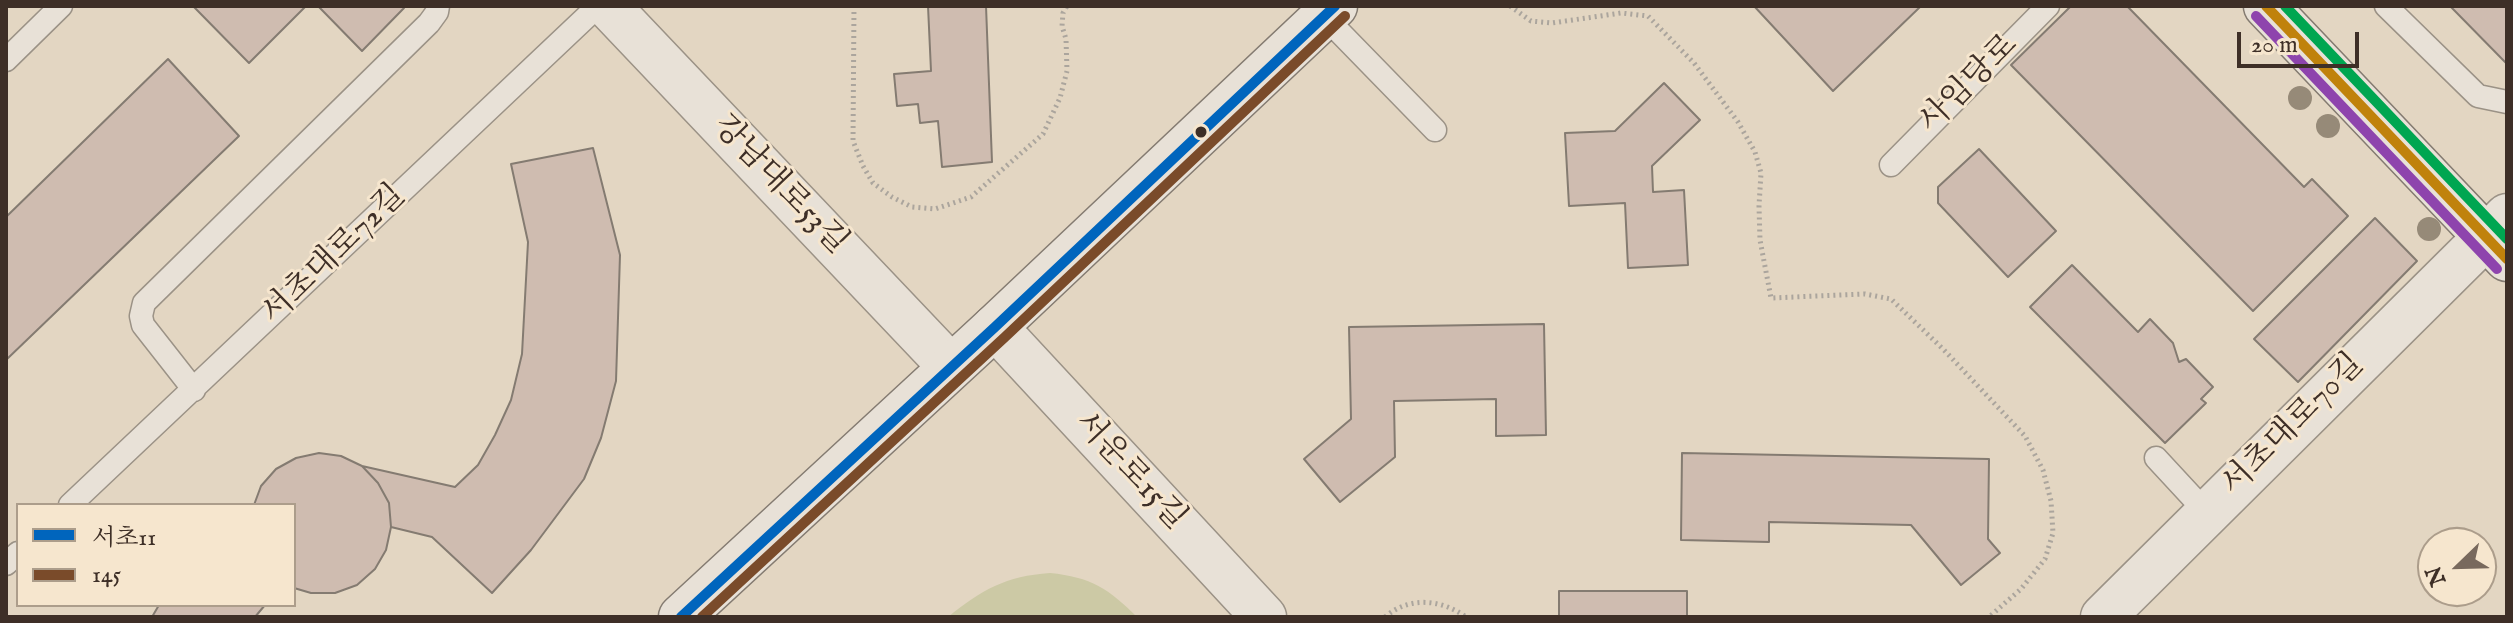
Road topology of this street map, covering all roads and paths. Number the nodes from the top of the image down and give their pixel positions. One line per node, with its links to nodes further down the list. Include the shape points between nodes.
1 (61, 6): 12 (lane)
2 (438, 6): 19 (lane, via 429,23 144,303 143,325)
3 (598, 6): 19 (lane, 서초대로72길)
4 (608, 6): 18 (street, 강남대로53길)
5 (854, 6): 6 (path, via 853,141 873,183 912,207 935,209 971,197 1043,134 1067,71 1062,26)
6 (1067, 6)
7 (1510, 6): 27 (path, via 1531,21 1552,23 1621,13 1648,16 1694,63 1755,152 1761,173 1760,240 1771,298 1865,294 1891,299 2025,436 2043,470 2053,533 2045,559)
8 (2048, 6): 15 (lane, 사임당로)
9 (2266, 6): 16 (street)
10 (2386, 6): 13 (lane, via 2478,96)
11 (1325, 9): 14 (lane); 17 (street)
12 (6, 60)
13 (2507, 102)
14 (1435, 130)
15 (1891, 165)
16 (2500, 237): 22 (street, 서초대로70길)
17 (995, 327): 18 (street); 24 (street, 서운로15길)
18 (950, 366): 23 (street)
19 (194, 390): 21 (lane, 서초대로72길)
20 (2156, 458): 22 (lane)
21 (72, 503)
22 (2206, 512): 28 (street, 서초대로70길)
23 (681, 617)
24 (1264, 617)
25 (1385, 617): 26 (path, via 1404,604 1430,602)
26 (1466, 617)
27 (1989, 617)
28 (2103, 617)

